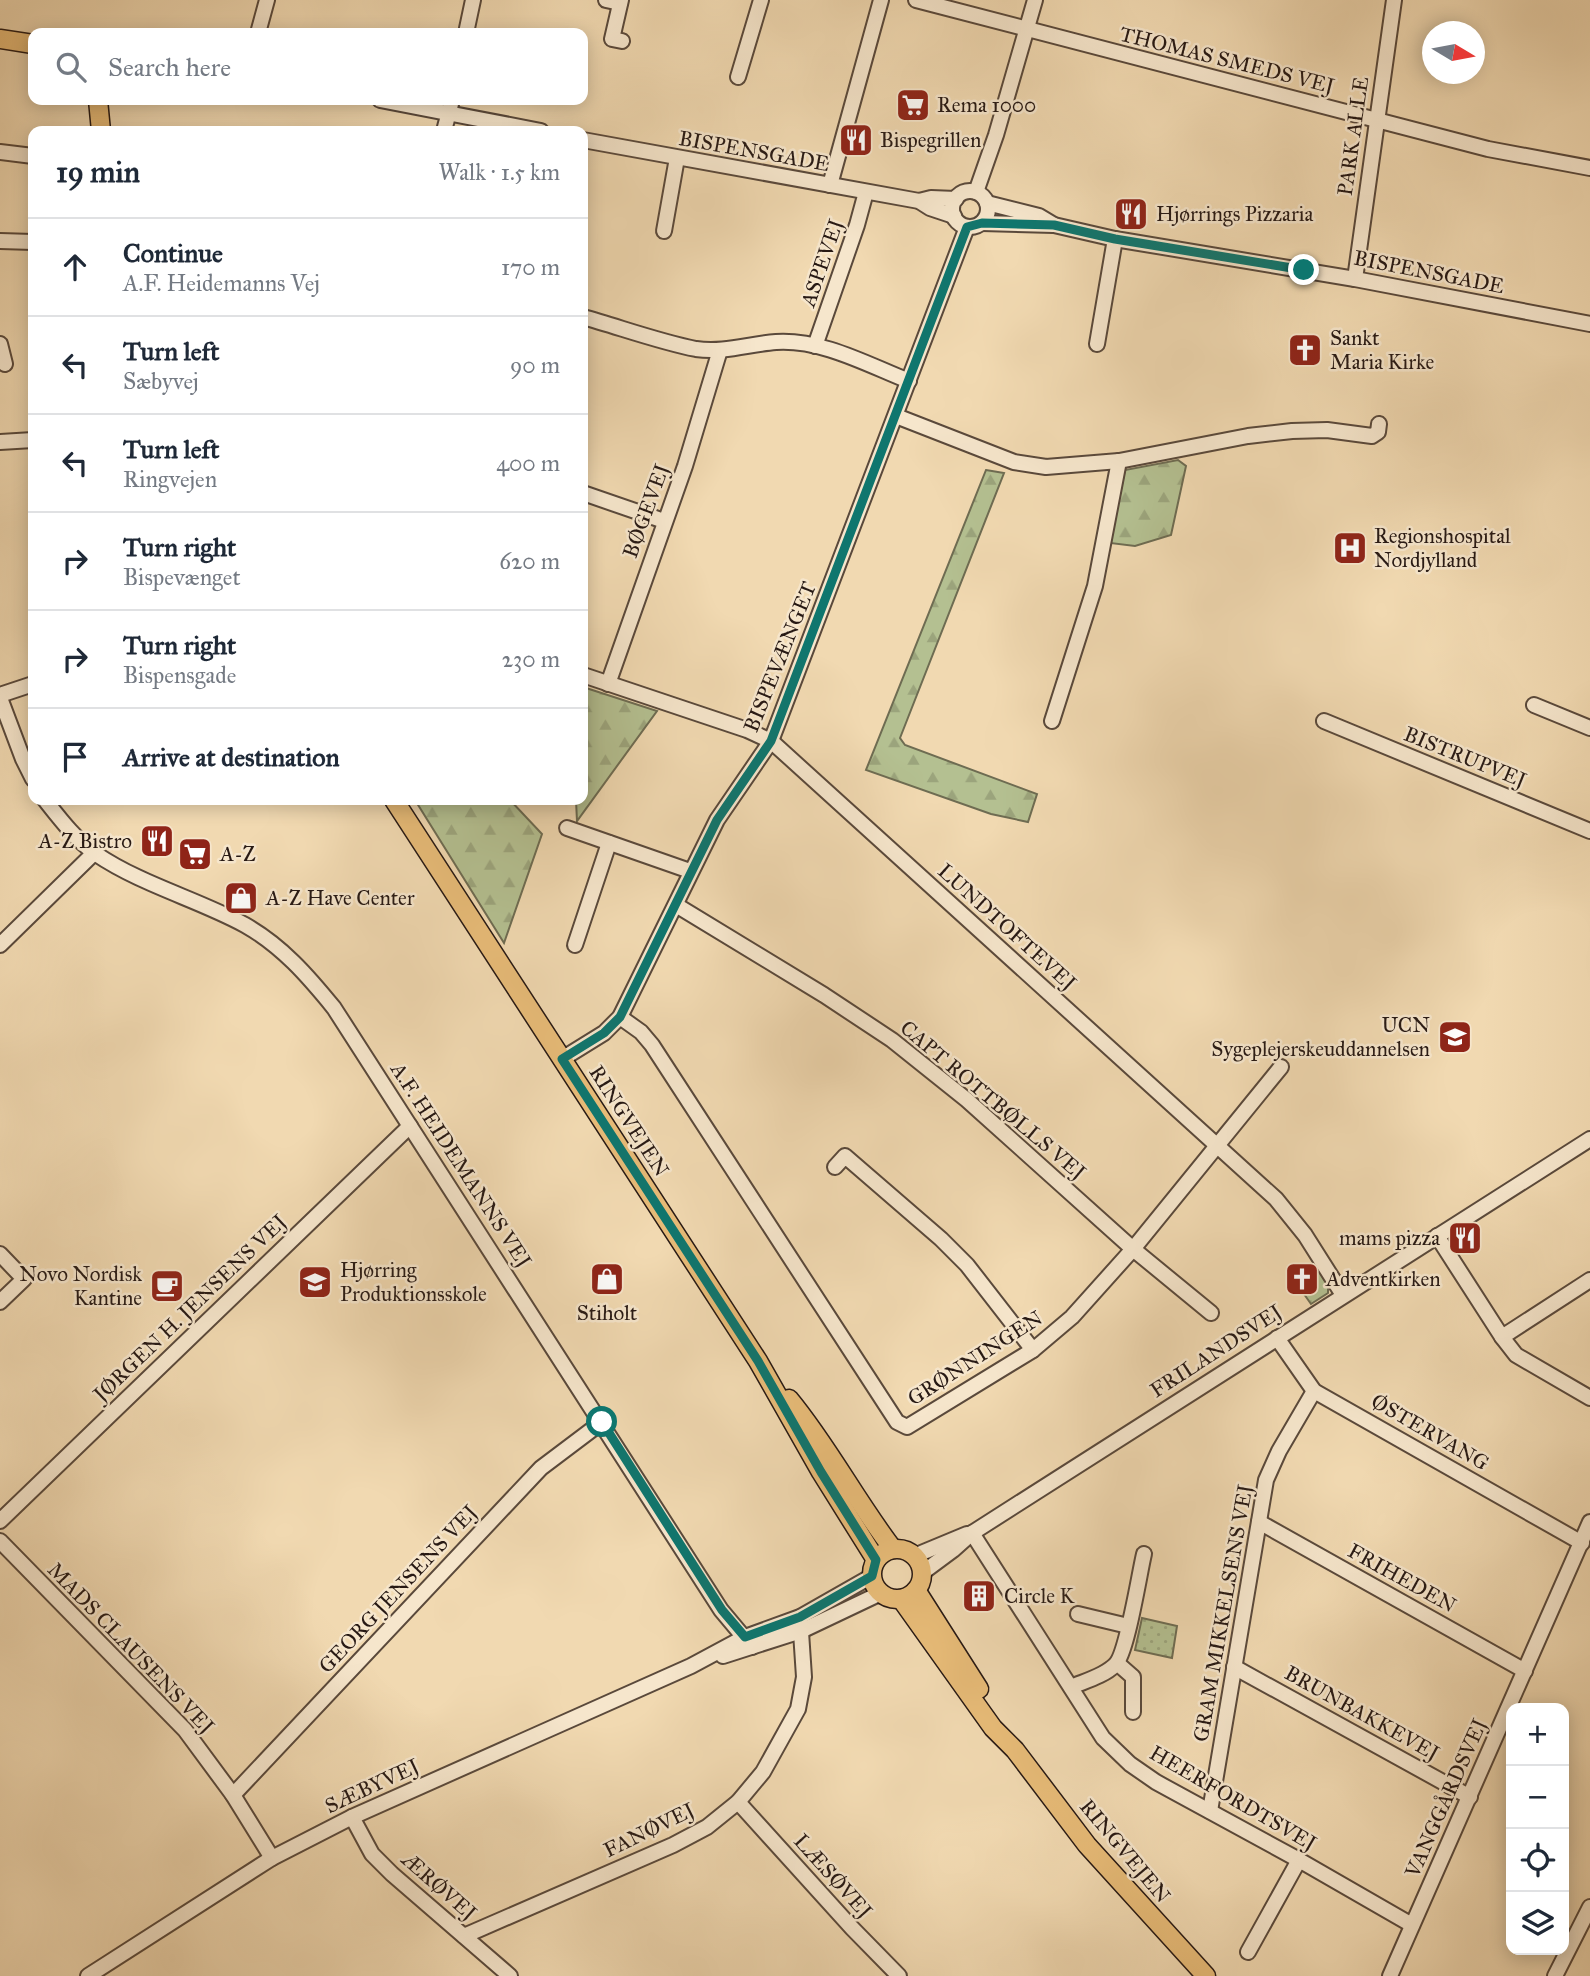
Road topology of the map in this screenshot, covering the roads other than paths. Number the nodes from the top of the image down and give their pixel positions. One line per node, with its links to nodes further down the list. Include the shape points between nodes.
1 (267, 0): 9 (street)
2 (473, 0): 10 (street)
3 (761, 0): 15 (street)
4 (881, 0): 27 (street)
5 (916, 0): 11 (street, THOMAS SMEDS VEJ)
6 (1035, 0): 11 (street)
7 (1394, 0): 18 (street, PARK ALLE)
8 (616, 1): 13 (street, via 612,39)
9 (259, 28)
10 (467, 28)
11 (1026, 30): 18 (street, THOMAS SMEDS VEJ); 29 (street)
12 (0, 39): 14 (main road)
13 (622, 41)
14 (28, 43)
15 (738, 77)
16 (98, 105): 19 (main road)
17 (451, 106): 20 (street); 21 (street)
18 (1376, 120): 26 (street, THOMAS SMEDS VEJ, via 1488,149); 41 (street, PARK ALLE)
19 (101, 126)
20 (445, 126)
21 (523, 126)
22 (588, 141): 25 (street, BISPENSGADE)
23 (0, 152): 24 (street)
24 (28, 155)
25 (677, 159): 27 (street, BISPENSGADE); 37 (street)
26 (1590, 168)
27 (830, 186): 28 (street, BISPENSGADE)
28 (866, 192): 31 (street, BISPENSGADE); 46 (street, ASPEVEJ)
29 (976, 192): 30 (street, via 965,192); 32 (street)
30 (956, 199): 31 (street, BISPENSGADE); 33 (street)
31 (919, 201): 33 (street, BISPENSGADE)
32 (987, 203): 34 (street, via 988,214); 35 (street, BISPENSGADE, via 1039,216)
33 (954, 216): 36 (street)
34 (982, 223): 35 (street, BISPENSGADE); 36 (street)
35 (1054, 225): 38 (street, BISPENSGADE)
36 (967, 227): 49 (street, BISPEVÆNGET)
37 (664, 232)
38 (1115, 239): 41 (street, BISPENSGADE); 45 (street)
39 (0, 241): 40 (street)
40 (28, 242)
41 (1355, 279): 43 (street, BISPENSGADE)
42 (588, 318): 47 (street, via 696,349)
43 (1590, 324)
44 (0, 344): 48 (street)
45 (1097, 344)
46 (815, 346): 47 (street, via 777,342); 49 (street)
47 (720, 351): 56 (street, BØGEVEJ)
48 (5, 364)
49 (909, 381): 50 (street, BISPEVÆNGET)
50 (896, 416): 54 (street, via 1014,462 1046,467); 65 (street, BISPEVÆNGET)
51 (1379, 424): 54 (street, via 1372,436 1292,431)
52 (28, 440): 53 (street)
53 (0, 442)
54 (1119, 461): 62 (street, via 1095,586)
55 (588, 496): 56 (street)
56 (664, 521): 58 (street, BØGEVEJ)
57 (588, 677): 58 (street, LUNDTOFTEVEJ)
58 (608, 684): 65 (street, LUNDTOFTEVEJ)
59 (28, 686): 60 (street)
60 (0, 697): 66 (street)
61 (1534, 705): 64 (street)
62 (1052, 721)
63 (1324, 721): 70 (street, BISTRUPVEJ)
64 (1590, 728)
65 (771, 741): 73 (street, BISPEVÆNGET, via 717,820); 82 (street, LUNDTOFTEVEJ)
66 (28, 767)
67 (49, 805): 72 (street, A.F. HEIDEMANNS VEJ)
68 (397, 805): 78 (main road, RINGVEJEN)
69 (567, 828): 71 (street)
70 (1590, 831)
71 (610, 843): 73 (street); 76 (street)
72 (94, 853): 75 (street); 80 (street, A.F. HEIDEMANNS VEJ, via 134,876 245,925 281,949 334,1008)
73 (690, 871): 74 (street, BISPEVÆNGET)
74 (676, 905): 77 (street, BISPEVÆNGET); 85 (street, CAPT ROTTBØLLS VEJ, via 892,1040 967,1100)
75 (0, 945)
76 (575, 945)
77 (620, 1017): 78 (street, BISPEVÆNGET, via 604,1033); 93 (street, GRØNNINGEN, via 652,1045 897,1422 907,1427)
78 (562, 1059): 94 (main road, RINGVEJEN)
79 (1281, 1066): 82 (street, GRØNNINGEN)
80 (410, 1126): 97 (street, A.F. HEIDEMANNS VEJ); 98 (street, JØRGEN H. JENSENS VEJ)
81 (1590, 1139): 84 (street, FRILANDSVEJ)
82 (1217, 1146): 85 (street, GRØNNINGEN); 88 (street, LUNDTOFTEVEJ, via 1276,1199 1305,1235)
83 (835, 1167): 93 (street, via 845,1156 941,1239 988,1290)
84 (1437, 1236): 88 (street, FRILANDSVEJ); 91 (street)
85 (1133, 1249): 90 (street, CAPT ROTTBØLLS VEJ); 93 (street, GRØNNINGEN, via 1072,1317)
86 (0, 1254): 89 (street, via 23,1279)
87 (1590, 1280): 91 (street)
88 (1342, 1295): 92 (street, FRILANDSVEJ)
89 (0, 1302)
90 (1212, 1313)
91 (1502, 1337): 96 (street, via 1517,1355)
92 (1277, 1338): 95 (street, ØSTERVANG); 101 (street, FRILANDSVEJ)
93 (1033, 1350)
94 (758, 1361): 104 (main road, RINGVEJEN, via 805,1418); 106 (main road, RINGVEJEN)
95 (1314, 1391): 99 (street, GRAM MIKKELSENS VEJ, via 1266,1479); 103 (street, ØSTERVANG)
96 (1590, 1398)
97 (602, 1422): 112 (street, A.F. HEIDEMANNS VEJ, via 722,1610); 118 (street, GEORG JENSENS VEJ, via 541,1468)
98 (0, 1521)
99 (1259, 1522): 114 (street, GRAM MIKKELSENS VEJ); 115 (street, FRIHEDEN)
100 (1590, 1522): 103 (street, VANGGÅRDSVEJ)
101 (972, 1533): 107 (street, FRILANDSVEJ); 116 (street, HEERFORDTSVEJ)
102 (0, 1541): 118 (street, MADS CLAUSENS VEJ, via 185,1730)
103 (1582, 1543): 115 (street, VANGGÅRDSVEJ)
104 (893, 1549): 106 (main road); 107 (main road, via 908,1552)
105 (1144, 1554): 111 (street)
106 (874, 1568): 108 (main road); 110 (street, SÆBYVEJ)
107 (913, 1580): 108 (main road, via 894,1599); 132 (main road, RINGVEJEN, via 1014,1750 1087,1845)
108 (881, 1593): 110 (street, SÆBYVEJ)
109 (1077, 1614): 111 (street)
110 (800, 1624): 112 (street, SÆBYVEJ); 120 (street, FANØVEJ, via 804,1677 798,1709 763,1772)
111 (1128, 1626): 113 (street)
112 (748, 1642): 122 (street, SÆBYVEJ)
113 (1118, 1663): 116 (street); 117 (street, via 1133,1677)
114 (1234, 1667): 119 (street, BRUNBAKKEVEJ); 121 (street, GRAM MIKKELSENS VEJ)
115 (1525, 1671): 119 (street, VANGGÅRDSVEJ)
116 (1071, 1687): 121 (street, HEERFORDTSVEJ, via 1103,1738 1130,1764)
117 (1133, 1712)
118 (233, 1795): 123 (street, MADS CLAUSENS VEJ)
119 (1470, 1797): 126 (street, VANGGÅRDSVEJ)
120 (738, 1802): 127 (street, FANØVEJ, via 707,1827 673,1845); 131 (street, LÆSØVEJ)
121 (1210, 1811): 124 (street, HEERFORDTSVEJ)
122 (352, 1817): 123 (street, SÆBYVEJ); 127 (street, ÆRØVEJ, via 372,1854)
123 (272, 1858): 129 (street, SÆBYVEJ)
124 (1299, 1860): 126 (street, HEERFORDTSVEJ); 128 (street)
125 (1590, 1906): 134 (street)
126 (1412, 1926): 133 (street, VANGGÅRDSVEJ)
127 (464, 1936): 130 (street, ÆRØVEJ)
128 (1248, 1952)
129 (88, 1976)
130 (510, 1976)
131 (899, 1976)
132 (1206, 1976)
133 (1390, 1976)
134 (1555, 1976)

